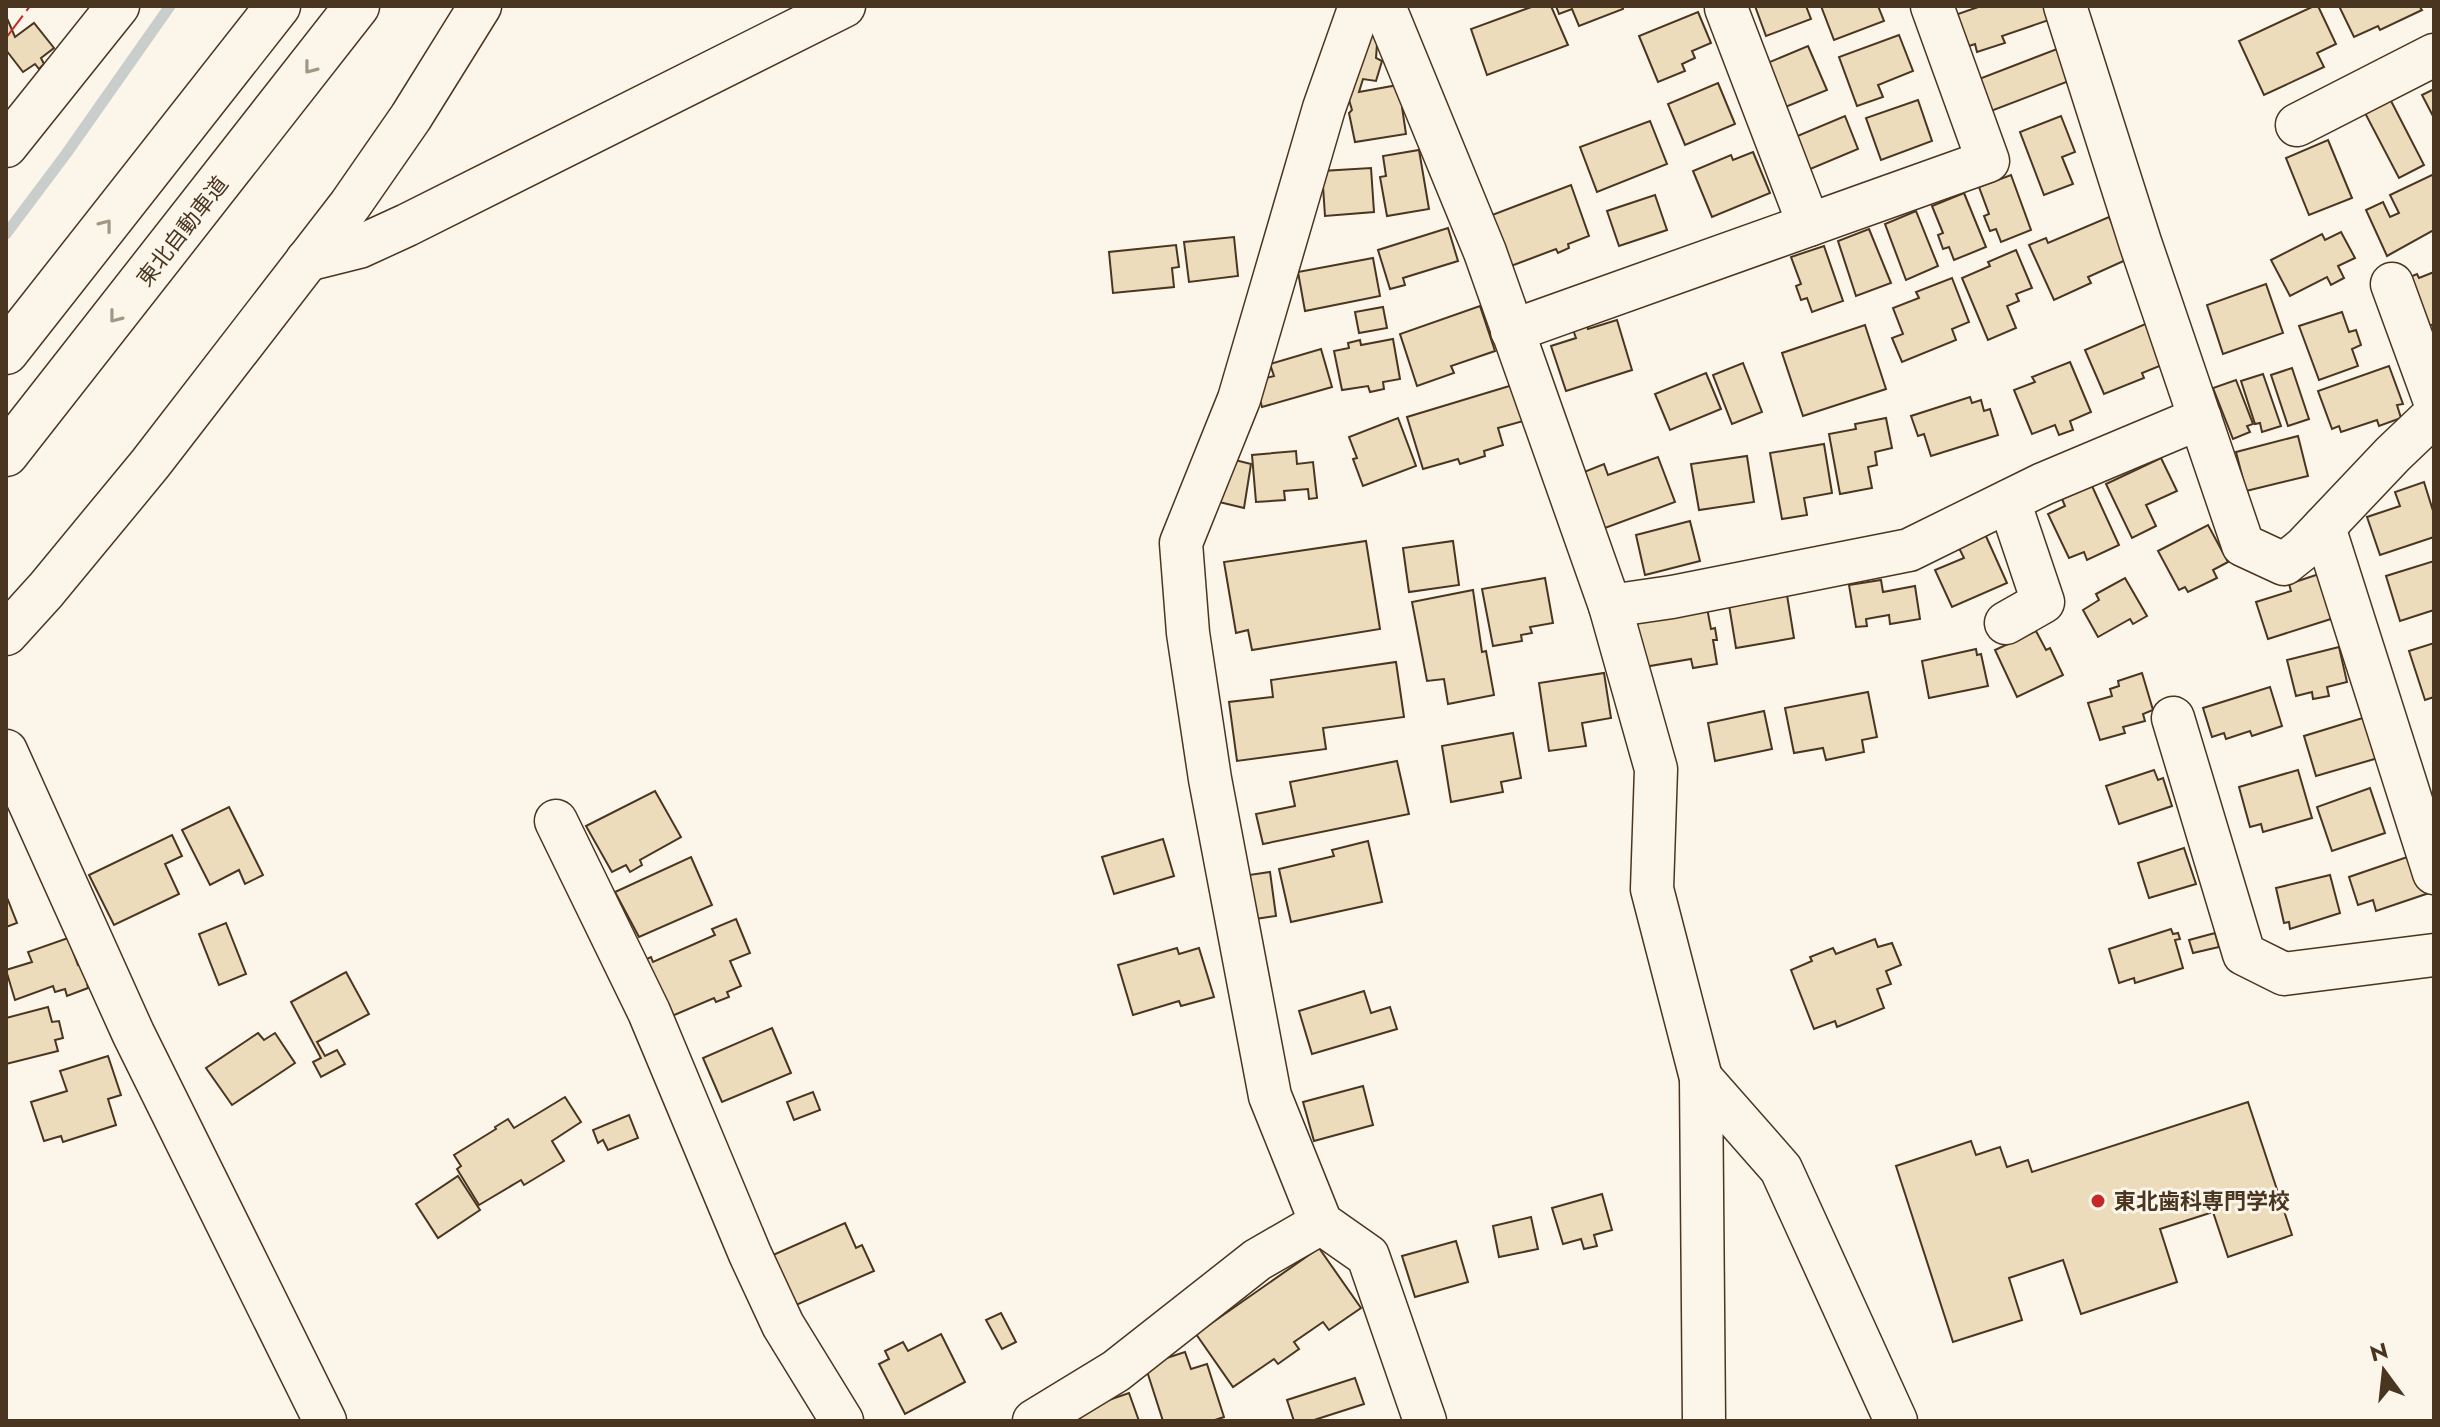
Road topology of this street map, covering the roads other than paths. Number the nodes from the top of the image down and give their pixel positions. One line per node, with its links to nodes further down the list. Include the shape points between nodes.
1 (118, 6): 13 (street)
2 (278, 6): 18 (highway, one-way to 2)
3 (357, 6): 22 (highway, 東北自動車道, one-way to 22)
4 (480, 6): 15 (street, via 411,117)
5 (844, 6): 15 (street, via 407,225 359,247)
6 (1360, 6): 34 (street, via 1324,108 1239,399 1181,543 1188,633 1210,779 1270,1096)
7 (1384, 6): 17 (street)
8 (1932, 6): 14 (street, via 1988,161)
9 (2065, 6): 21 (street)
10 (1726, 8): 14 (street)
11 (2434, 55): 12 (street)
12 (2297, 125)
13 (6, 146)
14 (1809, 225): 17 (street)
15 (307, 260): 27 (street, via 150,464)
16 (2392, 284): 19 (street)
17 (1512, 331): 25 (street)
18 (6, 352)
19 (2434, 399)
20 (2434, 415): 24 (street)
21 (2200, 418): 23 (street); 24 (street, via 2243,545 2284,564)
22 (6, 454)
23 (2009, 501): 25 (street, via 1909,550); 26 (street, via 2043,602)
24 (2324, 527): 31 (street)
25 (1610, 606): 33 (street, via 1656,769 1652,889)
26 (2006, 623)
27 (6, 634)
28 (2173, 718): 32 (street, via 2244,954 2284,974)
29 (6, 751): 35 (street, via 133,1033)
30 (556, 821): 36 (street, via 649,1012 783,1325)
31 (2434, 873)
32 (2434, 955)
33 (1701, 1078): 39 (street); 40 (street, via 1781,1169)
34 (1321, 1223): 37 (street, via 1257,1260 1116,1371); 38 (street, via 1368,1256)
35 (325, 1421)
36 (842, 1421)
37 (1034, 1421)
38 (1425, 1421)
39 (1704, 1421)
40 (1896, 1421)

